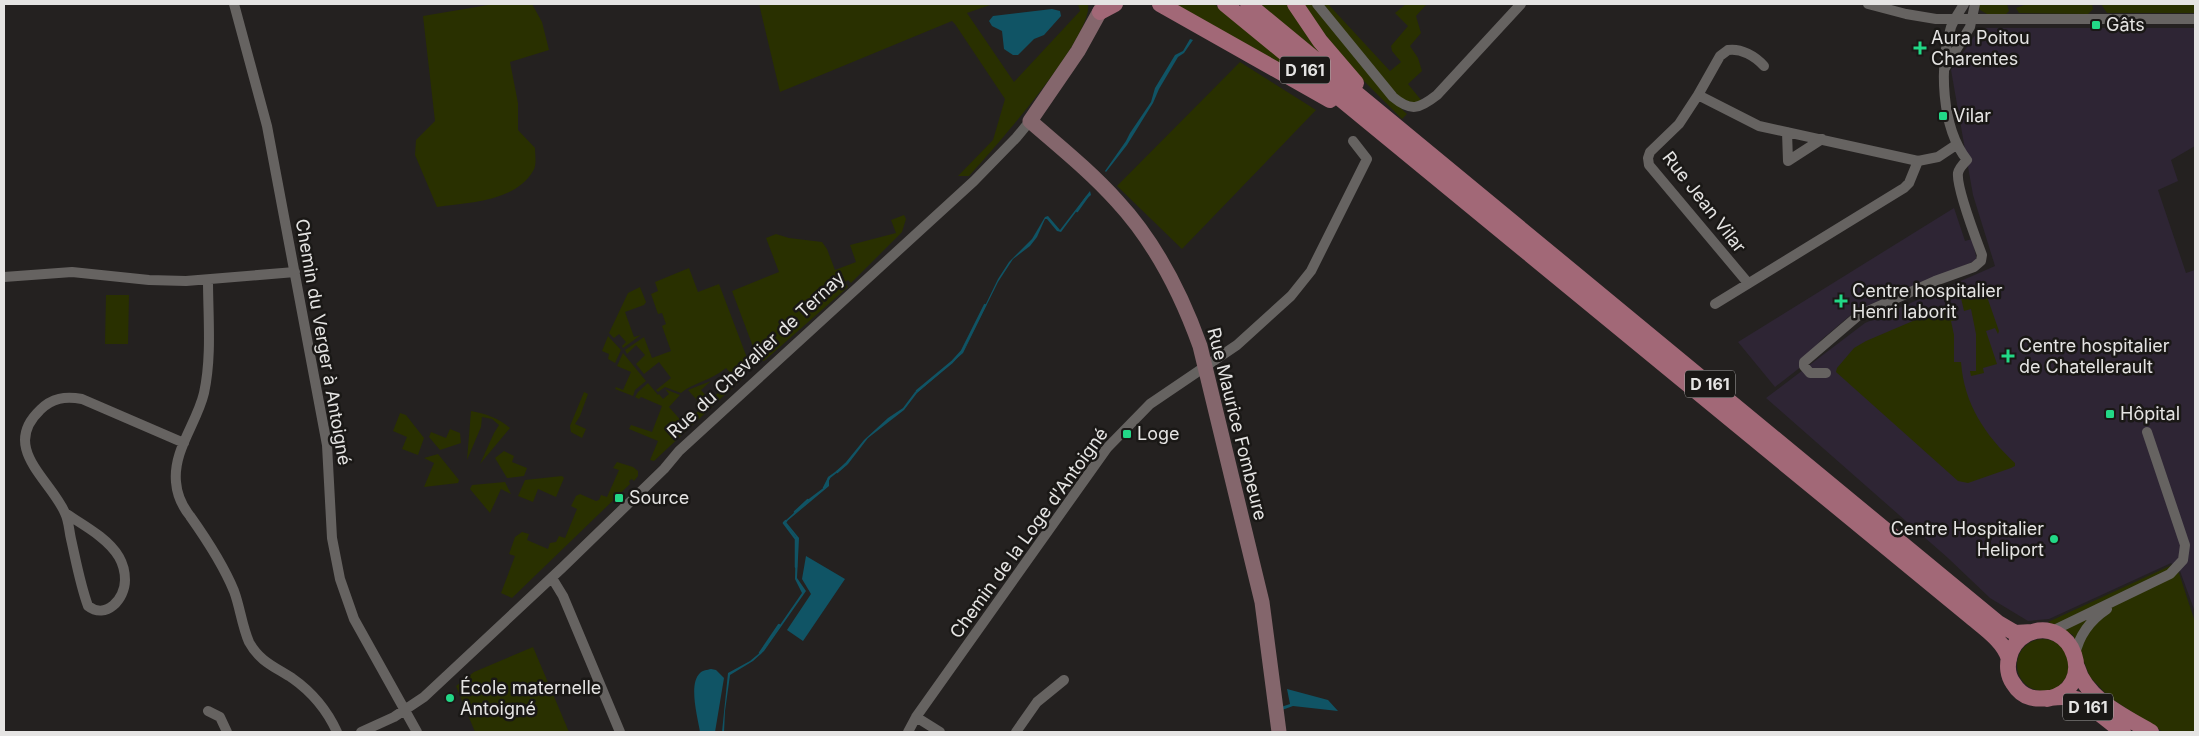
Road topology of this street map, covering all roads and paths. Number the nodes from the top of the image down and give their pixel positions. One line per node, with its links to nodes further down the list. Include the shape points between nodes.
1 (234, 4): 26 (street, Chemin du Verger à Antoigné, via 268,126)
2 (1115, 4): 12 (main road)
3 (1160, 4): 20 (main road, via 1326,98 1364,124)
4 (1225, 4): 20 (main road, D 161)
5 (1248, 4): 20 (main road, D 161)
6 (1294, 4): 20 (main road, via 1334,58 1388,111)
7 (1317, 4): 8 (street, via 1393,97 1405,106 1417,107 1437,95)
8 (1521, 4)
9 (1868, 4): 13 (street, via 1912,15)
10 (1964, 4): 13 (street)
11 (1975, 4): 15 (street)
12 (1098, 10): 19 (street, Rue du Chevalier de Ternay, via 1056,85)
13 (1955, 19): 15 (street); 17 (street)
14 (2195, 19): 15 (street)
15 (1973, 20): 17 (street)
16 (1764, 66): 18 (street, Rue Jean Vilar, via 1750,55 1728,50 1720,56)
17 (1944, 68): 24 (street, via 1947,107)
18 (1698, 95): 21 (street, via 1753,124); 29 (street, Rue Jean Vilar, via 1679,124 1650,152 1649,165)
19 (1030, 121): 31 (street, Rue Maurice Fombeure, via 1091,175 1136,223 1179,295); 36 (street, Rue du Chevalier de Ternay, via 974,181 679,451)
20 (1392, 132): 38 (main road, D 161, via 1998,623 2015,632); 40 (main road, D 161, via 1970,616 1997,640)
21 (1787, 132): 22 (street); 22 (street, via 1788,161)
22 (1822, 139): 25 (street)
23 (1353, 141): 31 (street, Chemin de la Loge d'Antoigné, via 1367,160 1311,271 1291,296 1243,339)
24 (1956, 145): 25 (street, via 1938,157); 32 (street, via 1967,160 1960,168 1959,177 1981,261 1859,315 1804,362 1810,373)
25 (1918, 160): 29 (street, via 1904,188)
26 (295, 272): 28 (street); 44 (street, Chemin du Verger à Antoigné, via 327,446 332,538 340,579 354,619)
27 (4, 277): 28 (street, via 72,272 149,280)
28 (208, 280): 34 (street, via 206,380 199,408)
29 (1748, 283): 30 (street)
30 (1715, 304)
31 (1205, 367): 46 (street, Chemin de la Loge d'Antoigné, via 1150,404 1107,448); 55 (street, Rue Maurice Fombeure, via 1262,602)
32 (1826, 373)
33 (2148, 432): 37 (street, via 2185,552 2182,563 2173,572)
34 (184, 443): 35 (street, via 82,399 68,397 45,405 30,424 26,448 29,459); 48 (street, via 176,471 177,492 226,573 249,640 264,661 291,677 314,697 327,712)
35 (65, 513): 35 (street, via 88,606 94,611 111,608 123,591 125,580 118,556 88,528)
36 (552, 578): 44 (street, Rue du Chevalier de Ternay, via 424,697); 51 (street, via 563,596)
37 (2136, 592): 39 (street); 41 (street, via 2089,624 2079,638)
38 (2032, 632): 39 (main road); 40 (main road, via 2015,644)
39 (2050, 632): 41 (main road, via 2066,641)
40 (2008, 659): 43 (main road, via 2010,678 2019,690 2032,698)
41 (2076, 661): 43 (main road, via 2075,677 2066,690); 57 (main road, D 161, via 2082,680 2094,694)
42 (1064, 680): 54 (street, via 1036,702)
43 (2047, 699): 56 (main road, D 161, via 2076,700)
44 (405, 710): 49 (street, Rue du Chevalier de Ternay); 50 (street, Chemin du Verger à Antoigné)
45 (208, 711): 47 (street, via 220,717)
46 (916, 717): 52 (street, Chemin de la Loge d'Antoigné); 53 (street)
47 (227, 732)
48 (337, 732)
49 (361, 732)
50 (417, 732)
51 (620, 732)
52 (908, 732)
53 (940, 732)
54 (1016, 732)
55 (1279, 732)
56 (2123, 732)
57 (2151, 732)

